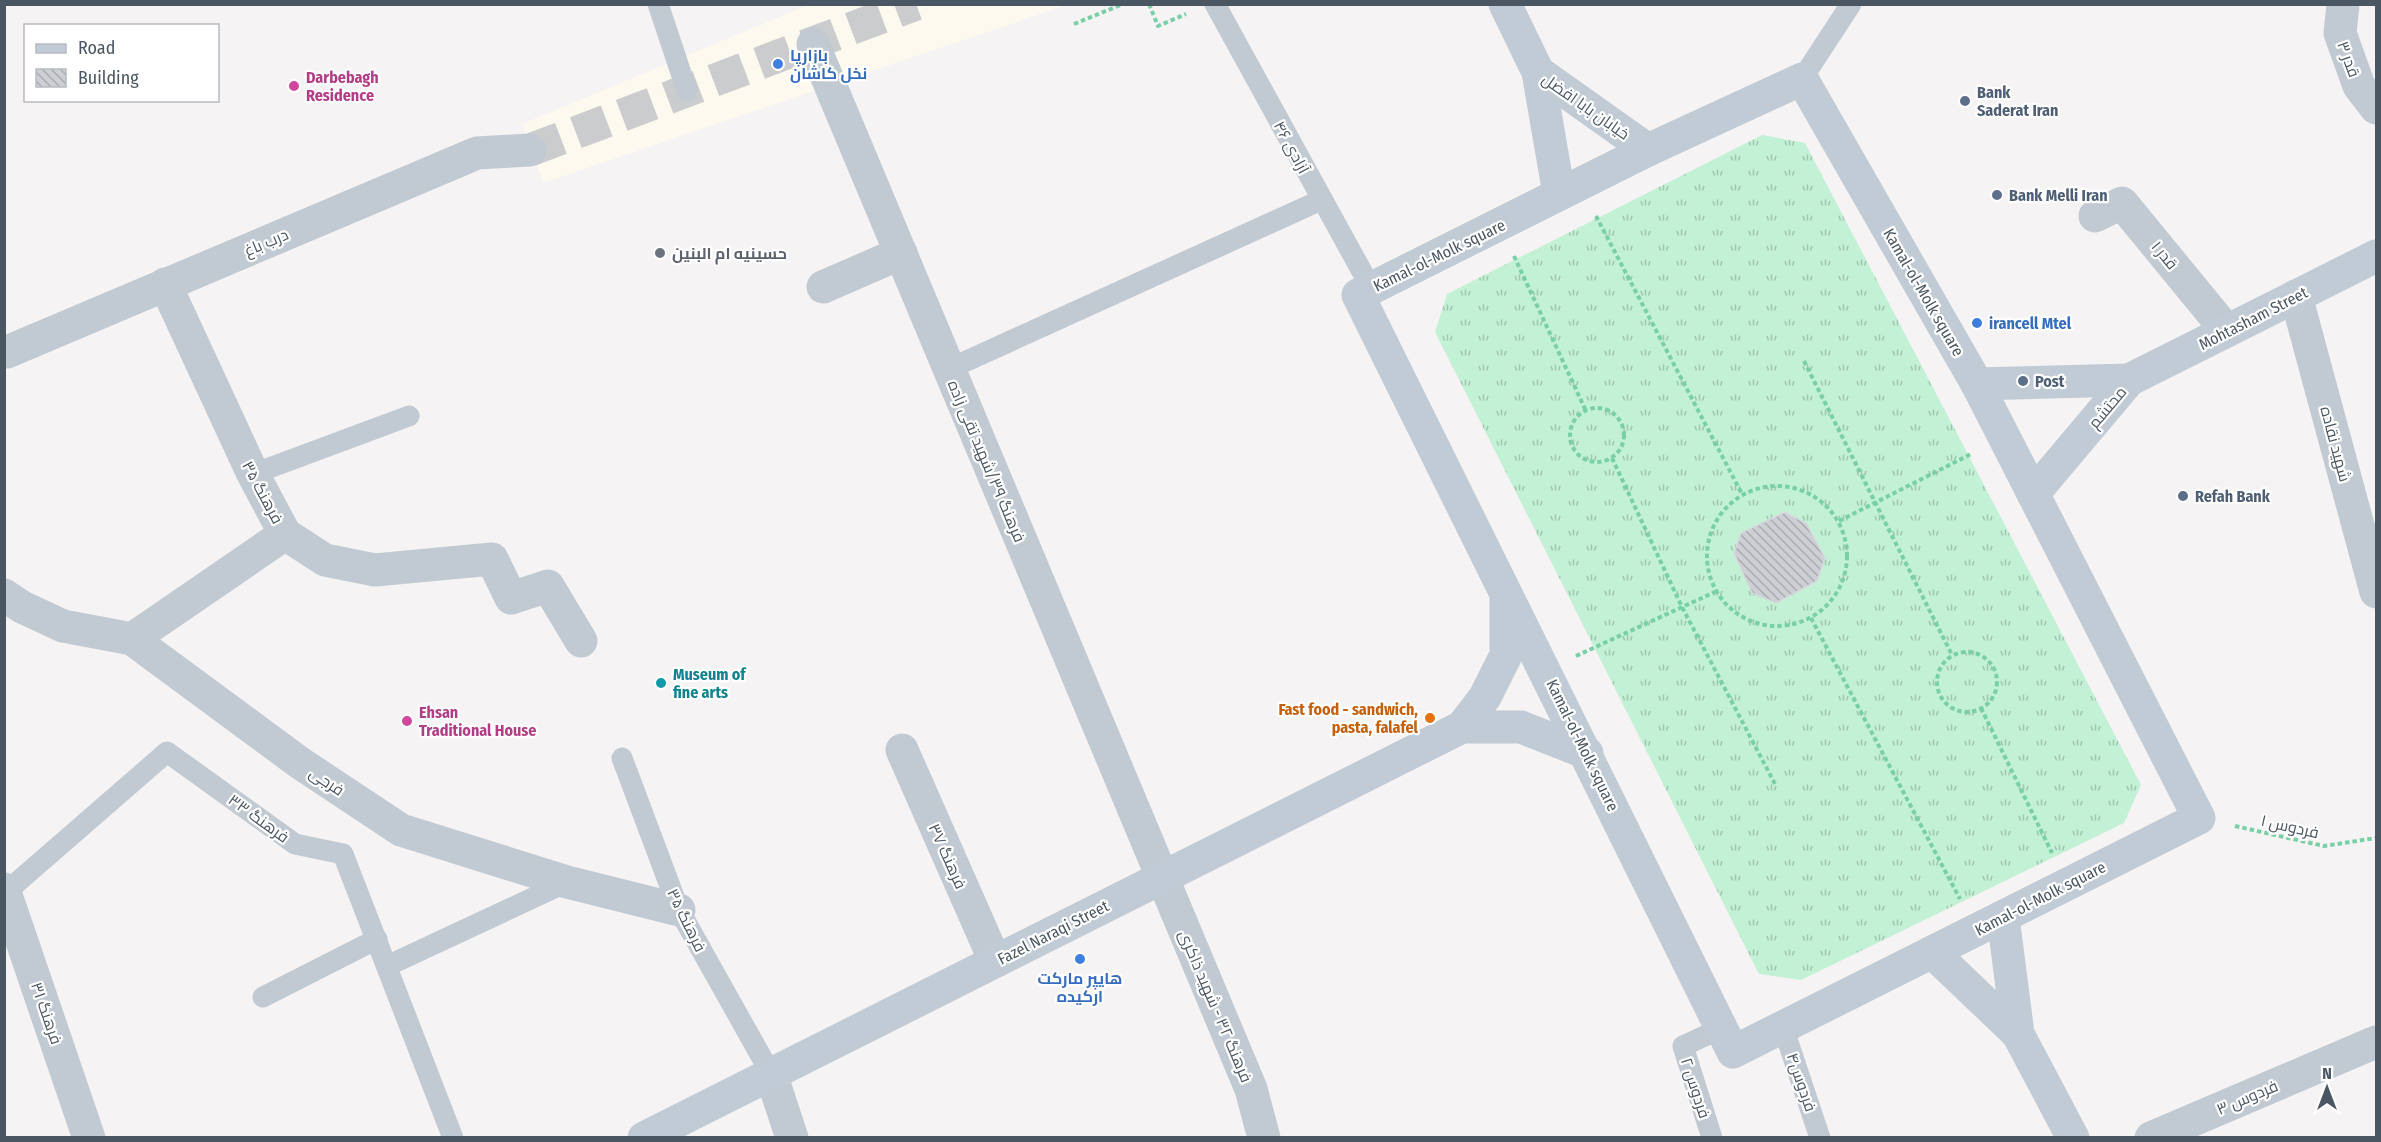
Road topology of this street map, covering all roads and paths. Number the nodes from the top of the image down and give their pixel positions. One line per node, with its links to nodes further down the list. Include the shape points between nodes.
1 (658, 4): 13 (lane)
2 (1123, 4): 9 (path)
3 (1149, 4): 8 (path, via 1158,26)
4 (1215, 4): 18 (lane, آزادی ۴۶)
5 (1504, 4): 11 (main road)
6 (1851, 4): 12 (lane)
7 (2343, 4): 14 (street, قدر ۳, via 2340,33 2359,87)
8 (1189, 13)
9 (1074, 24)
10 (813, 44): 20 (street, فرهنگ ۳۹/شهید تقی زاده)
11 (1538, 72): 16 (main road, خیابان بابا افضل); 17 (main road, خیابان بابا افضل)
12 (1803, 80): 16 (main road, Kamal-ol-Molk square); 32 (main road, Kamal-ol-Molk square)
13 (687, 91)
14 (2376, 108)
15 (530, 150): 23 (street, درب باغ, via 477,153)
16 (1648, 150): 17 (main road, Kamal-ol-Molk square)
17 (1569, 190): 25 (main road, Kamal-ol-Molk square); 38 (path)
18 (1321, 200): 25 (lane, آزادی ۴۶); 30 (lane)
19 (2095, 216): 27 (street, قدر ۱, via 2122,203)
20 (901, 253): 24 (street); 30 (street, فرهنگ ۳۹/شهید تقی زاده)
21 (2376, 256): 26 (main road, Mohtasham Street)
22 (1516, 259): 33 (path)
23 (165, 284): 28 (street, درب باغ); 37 (street, فرهنگ ۳۵)
24 (823, 287)
25 (1371, 288): 43 (main road, Kamal-ol-Molk square, via 1358,295)
26 (2296, 296): 27 (main road, Mohtasham Street); 44 (street, شهید نقاده)
27 (2227, 331): 31 (main road, Mohtasham Street)
28 (7, 352)
29 (1804, 361): 40 (path)
30 (949, 369): 58 (street, فرهنگ ۳۹/شهید تقی زاده)
31 (2129, 380): 32 (main road, محتشم); 39 (main road, محتشم)
32 (1977, 384): 35 (main road, Kamal-ol-Molk square)
33 (1586, 411): 36 (path, via 1603,409 1623,426 1623,444); 36 (path, via 1573,423 1570,441 1574,449 1595,462)
34 (409, 416): 37 (lane)
35 (2004, 437): 39 (main road, Kamal-ol-Molk square); 40 (path)
36 (1612, 458): 55 (path, via 1682,607)
37 (253, 474): 42 (street, فرهنگ ۳۵)
38 (1742, 494): 41 (path, via 1785,485 1807,492 1825,504); 46 (path, via 1723,510 1710,531 1706,555 1710,579 1722,600 1740,616 1763,625 1788,626)
39 (2033, 494): 56 (main road, Kamal-ol-Molk square)
40 (1875, 502): 41 (path); 49 (path)
41 (1839, 521): 46 (path, via 1847,542 1848,564 1841,586 1829,604)
42 (285, 534): 47 (street); 48 (street, فرهنگ ۳۵, via 325,560 375,570 492,559 512,598 548,586)
43 (1505, 590): 51 (main road, via 1506,655 1485,697); 53 (main road, Kamal-ol-Molk square)
44 (2376, 591)
45 (4, 595): 47 (street, فرجی, via 63,626)
46 (1811, 618): 64 (path)
47 (132, 639): 59 (street, فرجی, via 300,763 401,830)
48 (581, 641)
49 (1952, 655): 50 (path, via 1938,669 1936,679 1941,698 1956,710); 50 (path, via 1961,651 1980,654 1994,668 1997,688 1993,698)
50 (1981, 708): 60 (path)
51 (1462, 727): 53 (main road, via 1521,727); 58 (main road, Fazel Naraqi Street)
52 (902, 750): 67 (street, فرهنگ ۳۷)
53 (1587, 753): 71 (main road, Kamal-ol-Molk square)
54 (622, 758): 62 (lane, فرهنگ ۳۵)
55 (1775, 784)
56 (2199, 818): 57 (path, فردوس ۱, via 2324,846); 60 (main road, Kamal-ol-Molk square)
57 (2376, 838)
58 (1162, 878): 67 (main road, Fazel Naraqi Street); 79 (street, فرهنگ ۳۲ - شهید ذاکری, via 1251,1089)
59 (567, 882): 62 (street, فرجی); 68 (lane)
60 (2067, 885): 63 (main road, Kamal-ol-Molk square)
61 (5, 890): 65 (lane, فرهنگ ۳۳, via 167,752 295,844 343,854); 75 (street, فرهنگ ۳۱)
62 (679, 910): 74 (lane, فرهنگ ۳۵)
63 (2003, 917): 64 (main road, Kamal-ol-Molk square); 72 (main road)
64 (1974, 931): 66 (main road, Kamal-ol-Molk square)
65 (377, 939): 68 (lane, فرهنگ ۳۳); 69 (lane)
66 (1932, 952): 70 (main road, Kamal-ol-Molk square); 72 (main road)
67 (995, 961): 74 (main road, Fazel Naraqi Street)
68 (387, 966): 76 (lane, فرهنگ ۳۳)
69 (263, 997)
70 (1783, 1027): 71 (main road, Kamal-ol-Molk square, via 1733,1052); 81 (lane, فردوس۴)
71 (1722, 1029): 80 (lane, فردوس ۲, via 1683,1046)
72 (2018, 1034): 82 (main road)
73 (2376, 1042): 83 (street, فردوس ۳)
74 (771, 1074): 77 (main road, Fazel Naraqi Street); 78 (street)
75 (89, 1137)
76 (453, 1137)
77 (644, 1137)
78 (792, 1137)
79 (1264, 1137)
80 (1712, 1137)
81 (1820, 1137)
82 (2073, 1137)
83 (2151, 1137)

